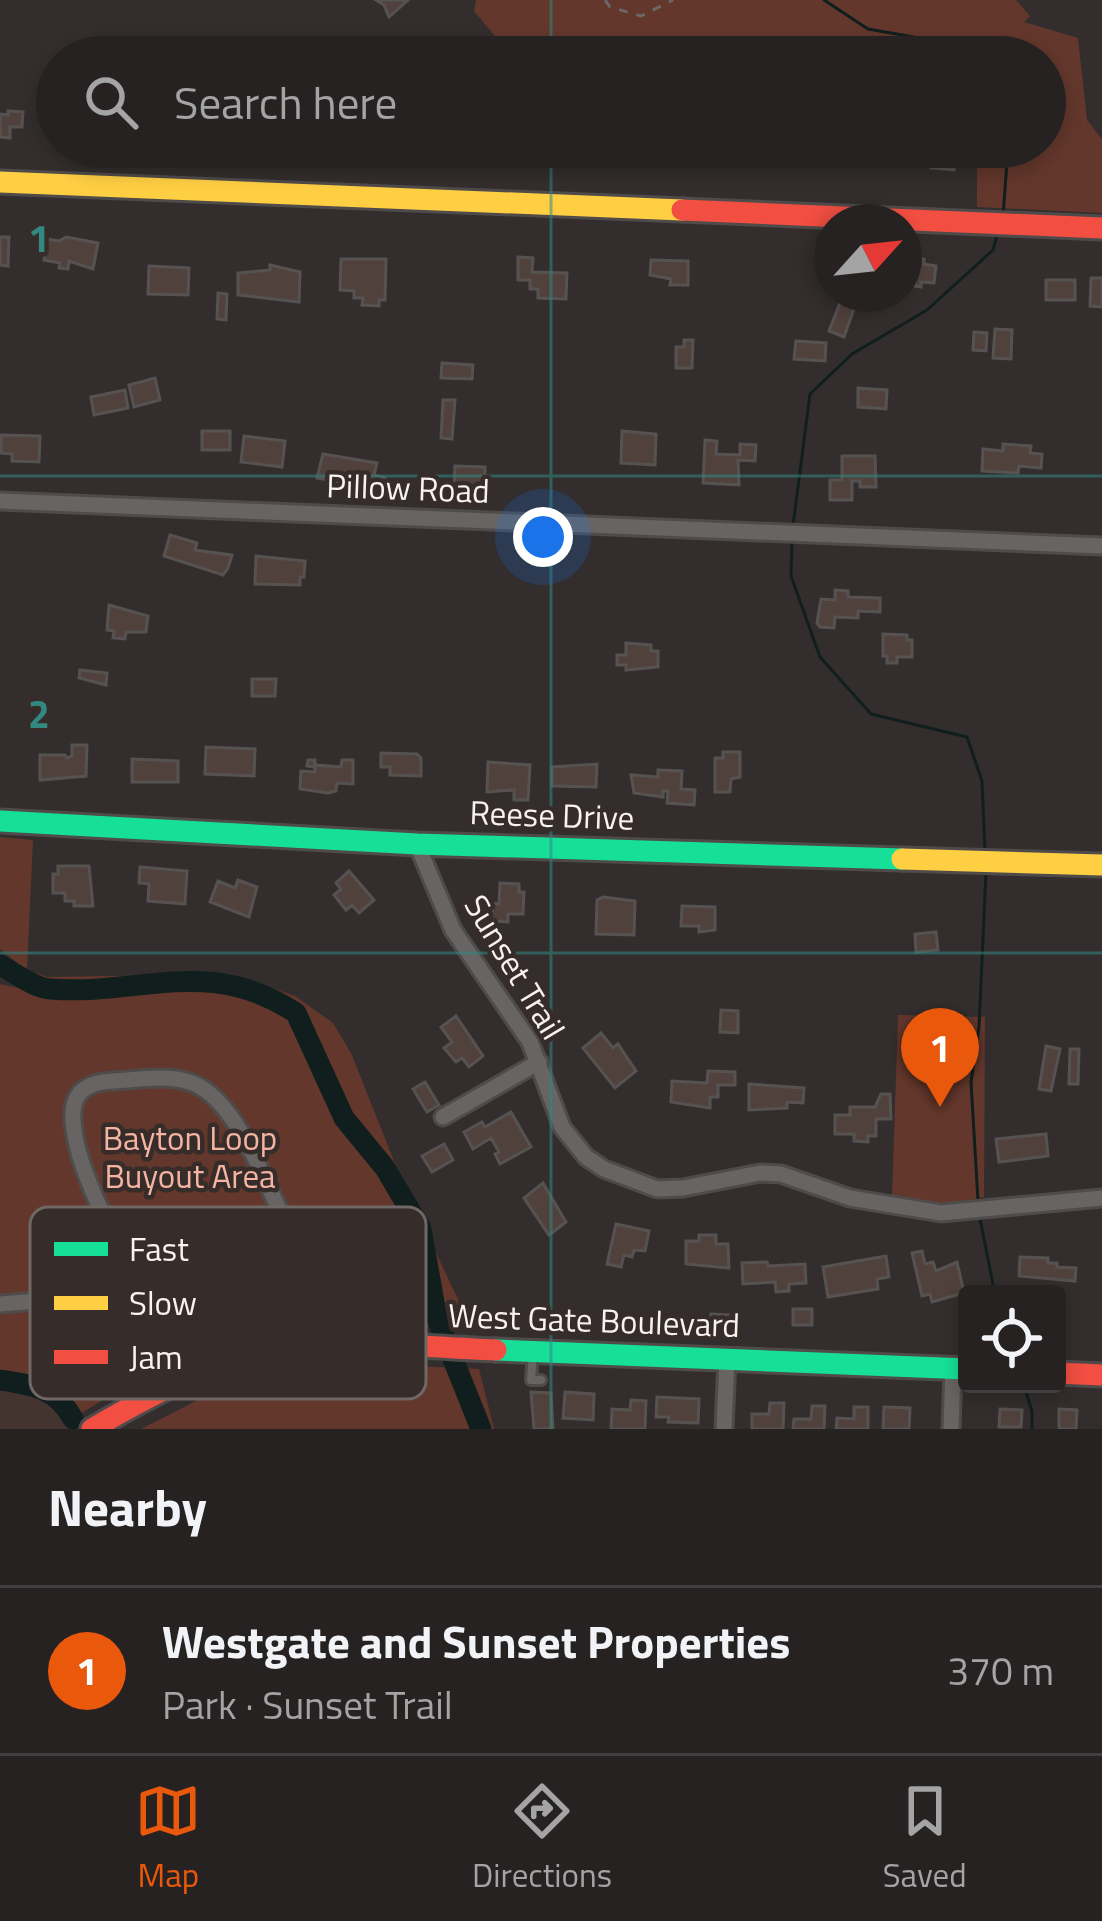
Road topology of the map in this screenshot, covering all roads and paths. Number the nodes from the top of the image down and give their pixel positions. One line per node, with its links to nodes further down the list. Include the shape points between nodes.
1 (605, 0): 2 (path, via 641,16)
2 (674, 0)
3 (0, 182): 4 (street)
4 (1102, 227)
5 (0, 501): 6 (street, Pillow Road)
6 (1102, 546)
7 (0, 821): 8 (street, Reese Drive)
8 (417, 844): 9 (street, Reese Drive); 10 (street, Sunset Trail, via 453,930)
9 (1102, 866)
10 (539, 1062): 11 (street); 12 (street, Sunset Trail, via 553,1111 586,1157 657,1189 781,1174 850,1198 941,1213)
11 (443, 1117)
12 (1102, 1198)
13 (102, 1207): 14 (street, via 79,1149 76,1099 88,1085 174,1079 202,1086 225,1106)
14 (278, 1207)
15 (30, 1302): 16 (street)
16 (0, 1304)
17 (426, 1347): 18 (street, West Gate Boulevard)
18 (533, 1351): 19 (street, West Gate Boulevard); 23 (lane)
19 (727, 1359): 20 (street, West Gate Boulevard); 27 (street)
20 (958, 1368)
21 (1066, 1373): 22 (street)
22 (1102, 1375)
23 (531, 1380)
24 (958, 1382): 28 (street)
25 (143, 1399): 26 (street, West Gate Boulevard)
26 (92, 1429)
27 (724, 1429)
28 (951, 1429)

